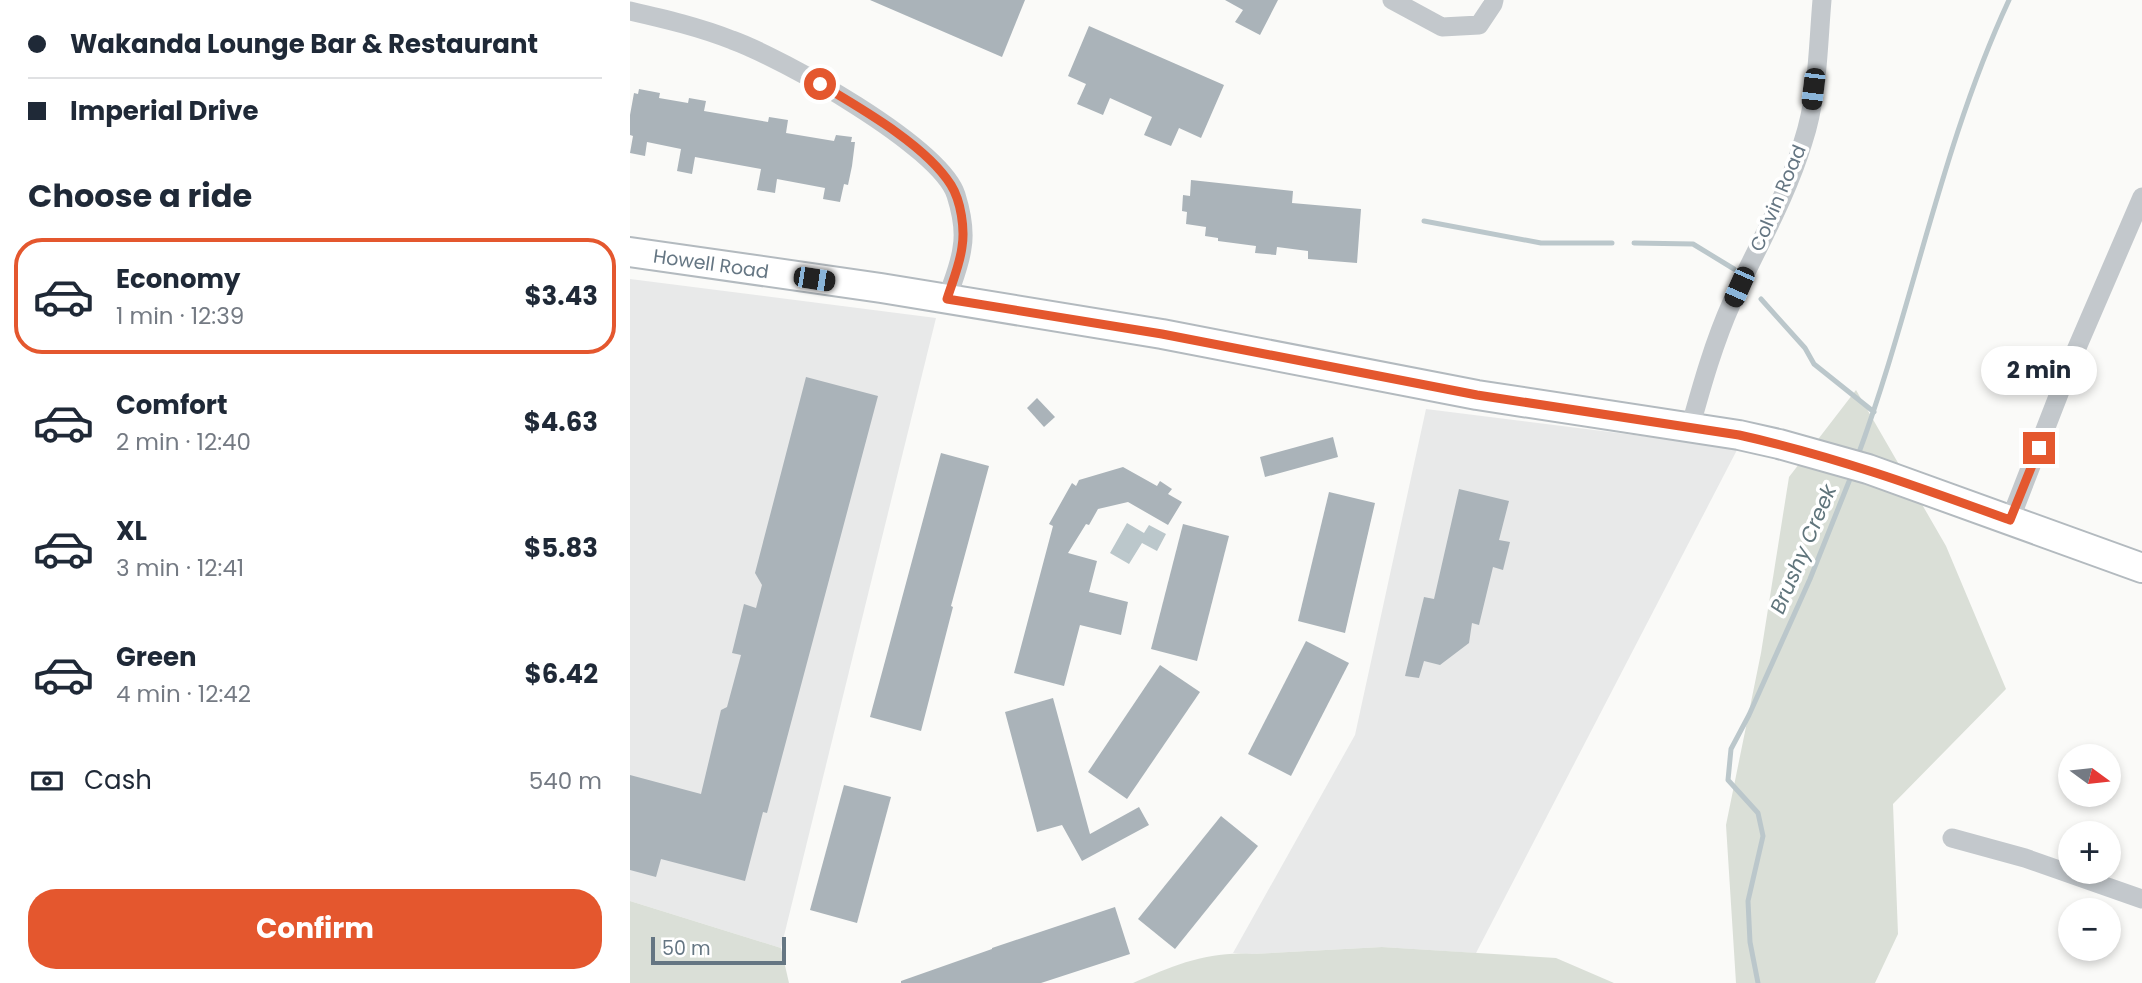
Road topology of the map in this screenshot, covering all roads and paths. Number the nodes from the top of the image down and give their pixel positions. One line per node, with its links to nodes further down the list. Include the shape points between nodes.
1 (1392, 0): 2 (street, via 1442,27 1479,25)
2 (1494, 0)
3 (1822, 0): 8 (street, Colvin Road, via 1804,139 1729,308)
4 (630, 11): 7 (street, via 735,41 800,72 912,145 956,194 962,247)
5 (2142, 197): 9 (street)
6 (630, 252): 7 (main road, Howell Road)
7 (947, 299): 8 (main road, Howell Road, via 1162,334 1477,395)
8 (1690, 428): 9 (main road, Howell Road, via 1802,451 1899,479)
9 (2010, 520): 10 (main road, Howell Road)
10 (2142, 568)
11 (1952, 838): 12 (street)
12 (2142, 899)

